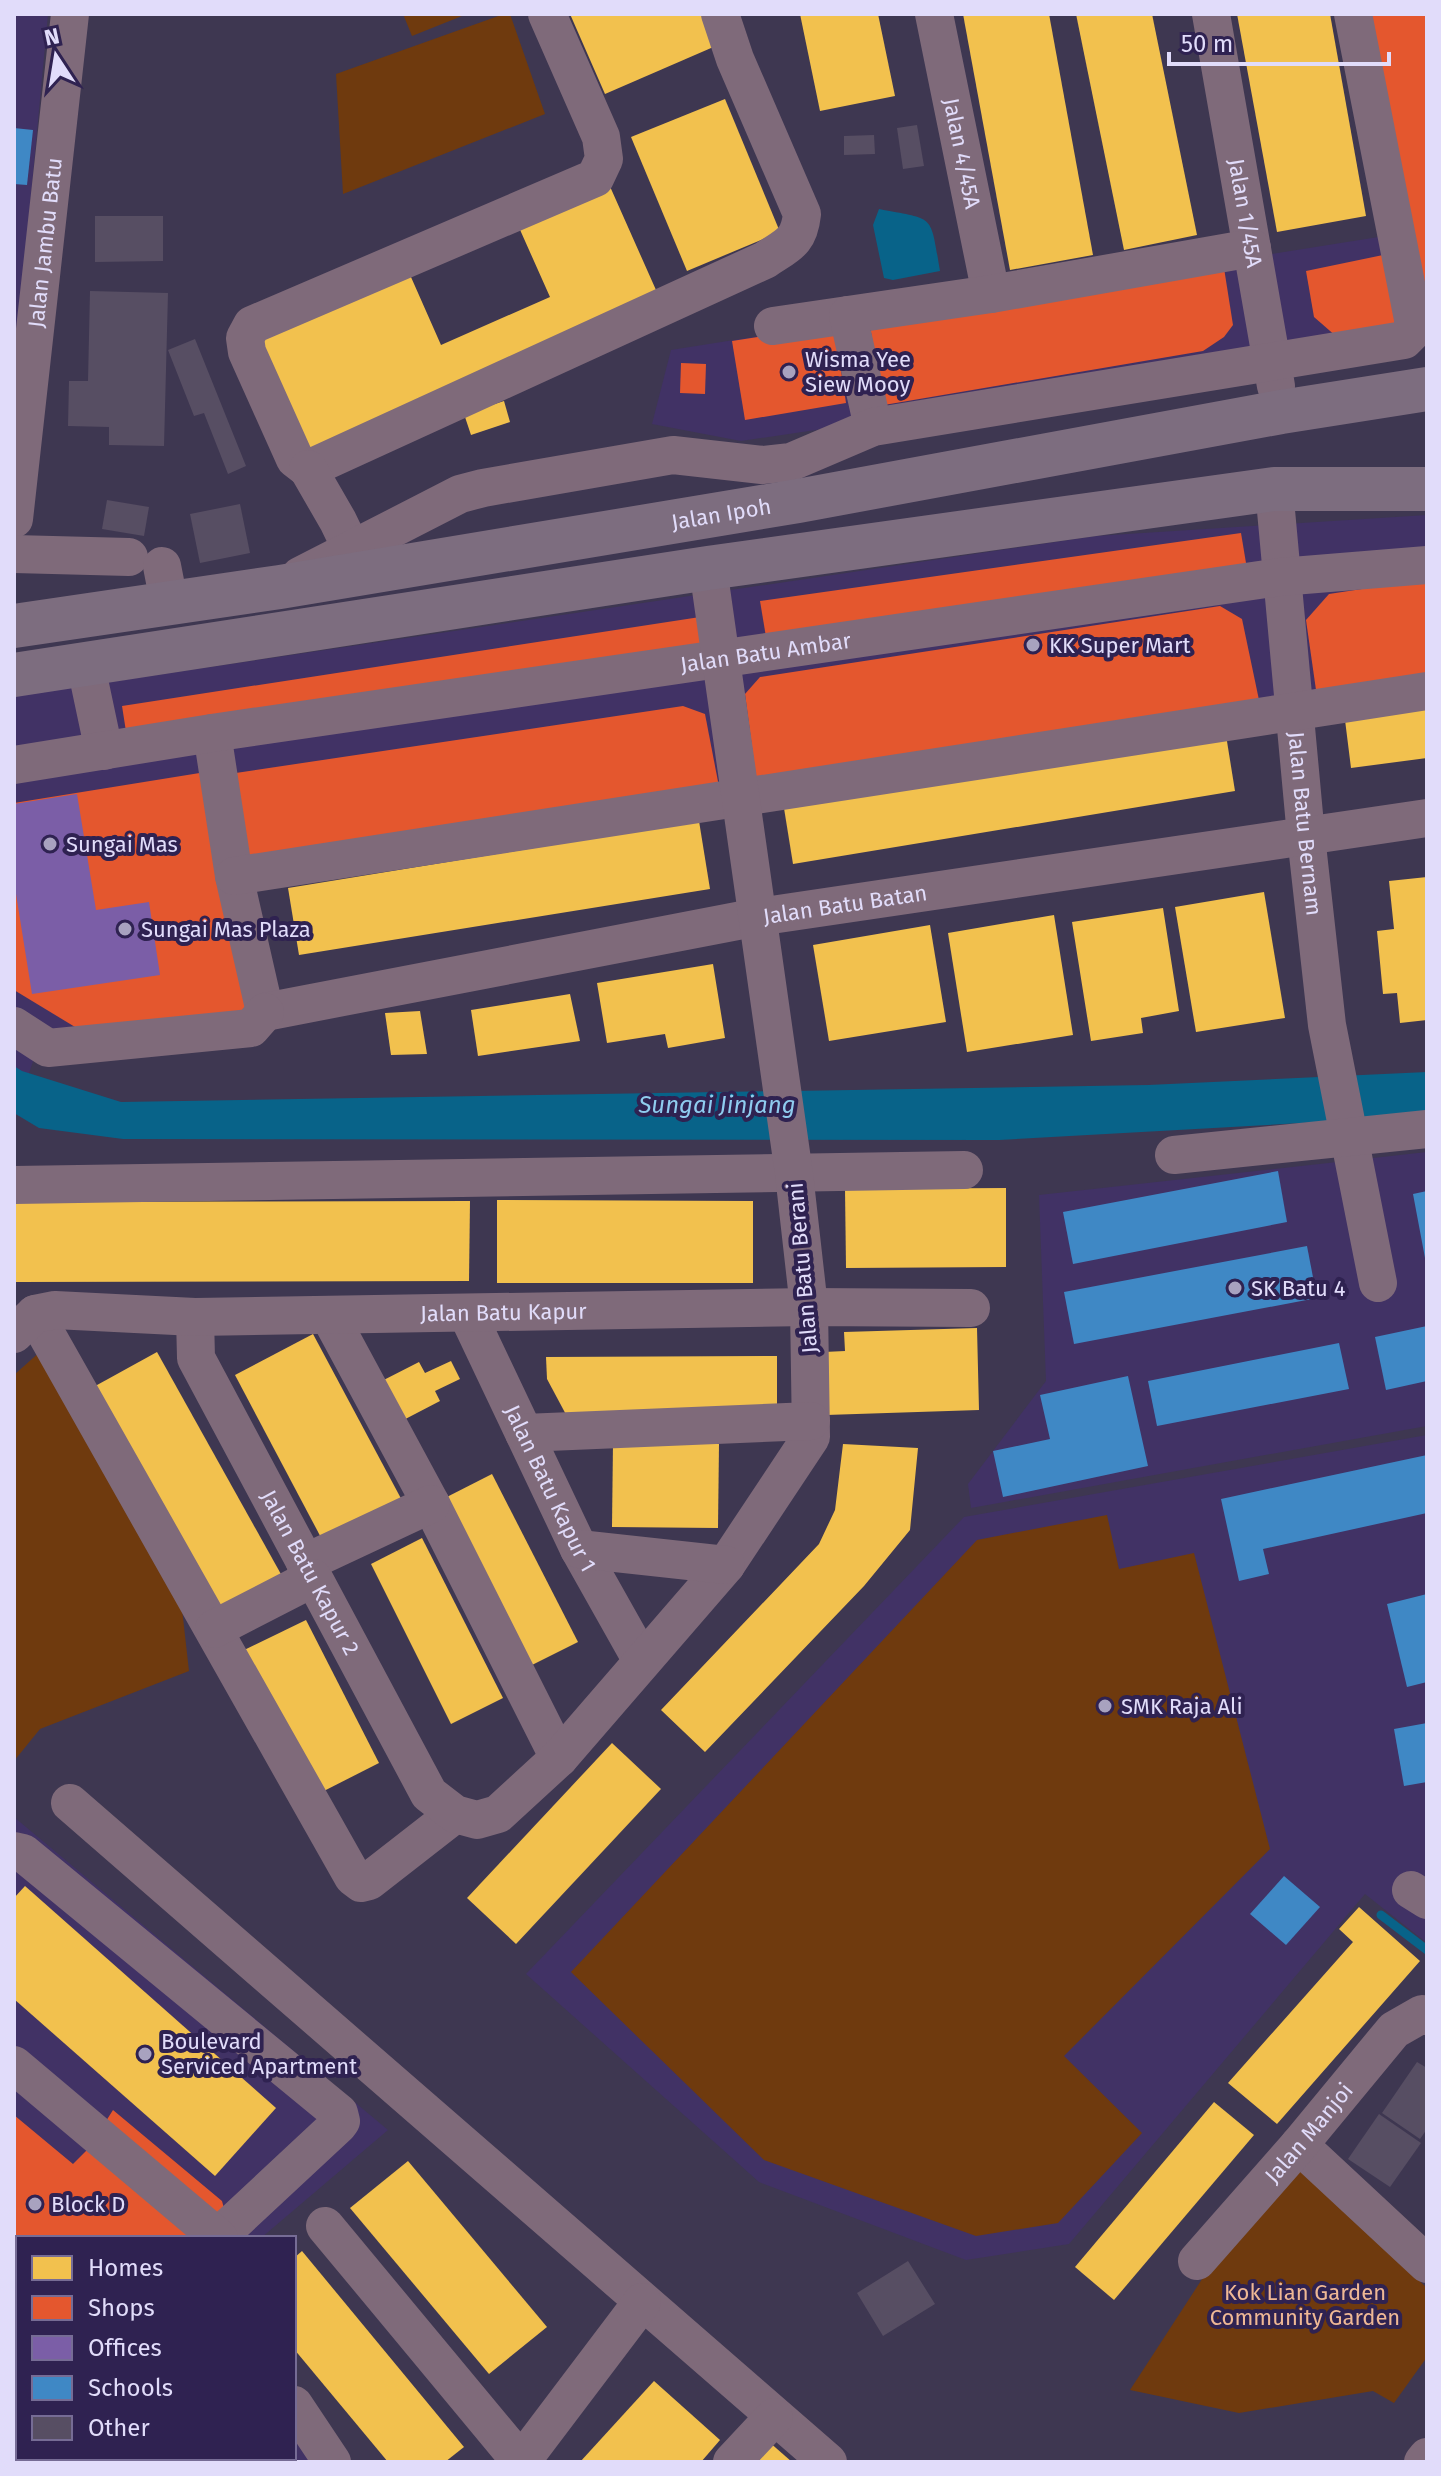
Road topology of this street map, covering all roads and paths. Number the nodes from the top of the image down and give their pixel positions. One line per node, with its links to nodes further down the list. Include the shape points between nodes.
1 (70, 14): 20 (street, Jalan Jambu Batu)
2 (547, 14): 15 (street, via 601,137 604,159 595,178 252,325 245,338 247,352 295,459)
3 (720, 14): 15 (street, via 802,214 794,241 765,260)
4 (934, 14): 8 (street, Jalan 4/45A)
5 (1211, 14): 7 (street, Jalan 1/45A)
6 (1353, 14): 11 (street, via 1413,331 1404,340)
7 (1252, 248): 8 (street); 11 (street, Jalan 1/45A)
8 (991, 294): 9 (street)
9 (848, 315): 10 (street); 14 (street)
10 (773, 326)
11 (1272, 362): 13 (street, Jalan 1/45A); 14 (street)
12 (1427, 389): 13 (main road, Jalan Ipoh)
13 (1281, 412): 17 (main road, Jalan Ipoh)
14 (873, 427): 17 (street)
15 (308, 469): 21 (street)
16 (1427, 474): 18 (main road)
17 (794, 482): 21 (street, via 762,465 673,455 460,494); 27 (main road, Jalan Ipoh)
18 (1274, 489): 19 (main road); 24 (main road); 26 (street, Jalan Batu Bernam)
19 (1427, 489)
20 (14, 519)
21 (352, 550): 27 (street)
22 (14, 554): 25 (street)
23 (1427, 565): 26 (street, Jalan Batu Ambar)
24 (708, 568): 29 (street, Jalan Batu Berani); 30 (main road)
25 (153, 575): 27 (main road, Jalan Ipoh); 28 (main road, Jalan Ipoh)
26 (1280, 577): 29 (street, Jalan Batu Ambar); 33 (street, Jalan Batu Bernam)
27 (280, 587)
28 (14, 626)
29 (721, 658): 34 (street, Jalan Batu Ambar); 37 (street, Jalan Batu Berani)
30 (86, 666): 31 (main road); 35 (street)
31 (14, 675)
32 (1427, 691): 33 (street)
33 (1294, 714): 37 (street); 39 (street, Jalan Batu Bernam)
34 (212, 733): 35 (street, Jalan Batu Ambar); 40 (street)
35 (104, 751): 36 (street, Jalan Batu Ambar)
36 (14, 765)
37 (741, 797): 40 (street); 41 (street, Jalan Batu Berani)
38 (1427, 818): 39 (street, Jalan Batu Batan)
39 (1306, 836): 41 (street, Jalan Batu Batan); 47 (street, Jalan Batu Bernam, via 1327,1025)
40 (234, 876): 43 (street)
41 (758, 917): 43 (street, Jalan Batu Batan); 49 (street, Jalan Batu Berani)
42 (14, 1002): 45 (street, via 61,1035)
43 (265, 1012): 45 (street, Jalan Batu Batan, via 251,1028)
44 (14, 1026): 45 (street, via 48,1048)
45 (58, 1047)
46 (1427, 1129): 47 (street)
47 (1348, 1136): 48 (street); 52 (street, Jalan Batu Bernam)
48 (1174, 1155)
49 (792, 1159): 50 (street); 51 (street); 53 (street, Jalan Batu Berani)
50 (964, 1170)
51 (14, 1185)
52 (1378, 1283)
53 (809, 1307): 54 (street, Jalan Batu Kapur); 55 (street, Jalan Batu Kapur); 59 (street, Jalan Batu Berani)
54 (971, 1308)
55 (467, 1313): 56 (street, Jalan Batu Kapur); 60 (street, Jalan Batu Kapur 1)
56 (329, 1315): 57 (street, Jalan Batu Kapur); 61 (street)
57 (195, 1317): 58 (street, Jalan Batu Kapur, via 55,1310); 64 (street, Jalan Batu Kapur 2, via 196,1358)
58 (25, 1324): 65 (street)
59 (811, 1421): 60 (street); 63 (street, Jalan Batu Berani, via 811,1437)
60 (524, 1433): 62 (street, Jalan Batu Kapur 1)
61 (431, 1504): 64 (street); 67 (street)
62 (579, 1549): 63 (street); 66 (street, Jalan Batu Kapur 1)
63 (726, 1565): 66 (street, Jalan Batu Berani)
64 (309, 1570): 65 (street); 69 (street, Jalan Batu Kapur 2, via 429,1794)
65 (214, 1629): 69 (street, via 353,1877 369,1881)
66 (642, 1661): 67 (street, Jalan Batu Berani)
67 (559, 1758): 69 (street, Jalan Batu Berani, via 498,1814 477,1820)
68 (70, 1803): 79 (street)
69 (455, 1814)
70 (14, 1851): 76 (street, via 23,1853 339,2113 338,2125)
71 (1427, 2016): 73 (street, Jalan Manjoi, via 1394,2030)
72 (15, 2069): 75 (street)
73 (1299, 2145): 77 (street, Jalan Manjoi); 78 (street)
74 (325, 2226): 84 (street)
75 (218, 2236)
76 (220, 2236)
77 (1197, 2261)
78 (1427, 2264)
79 (642, 2302): 81 (street); 84 (street)
80 (296, 2408): 83 (street)
81 (774, 2417): 85 (street); 86 (street)
82 (1427, 2457): 87 (street)
83 (332, 2462)
84 (521, 2462)
85 (732, 2462)
86 (828, 2462)
87 (1423, 2462)

